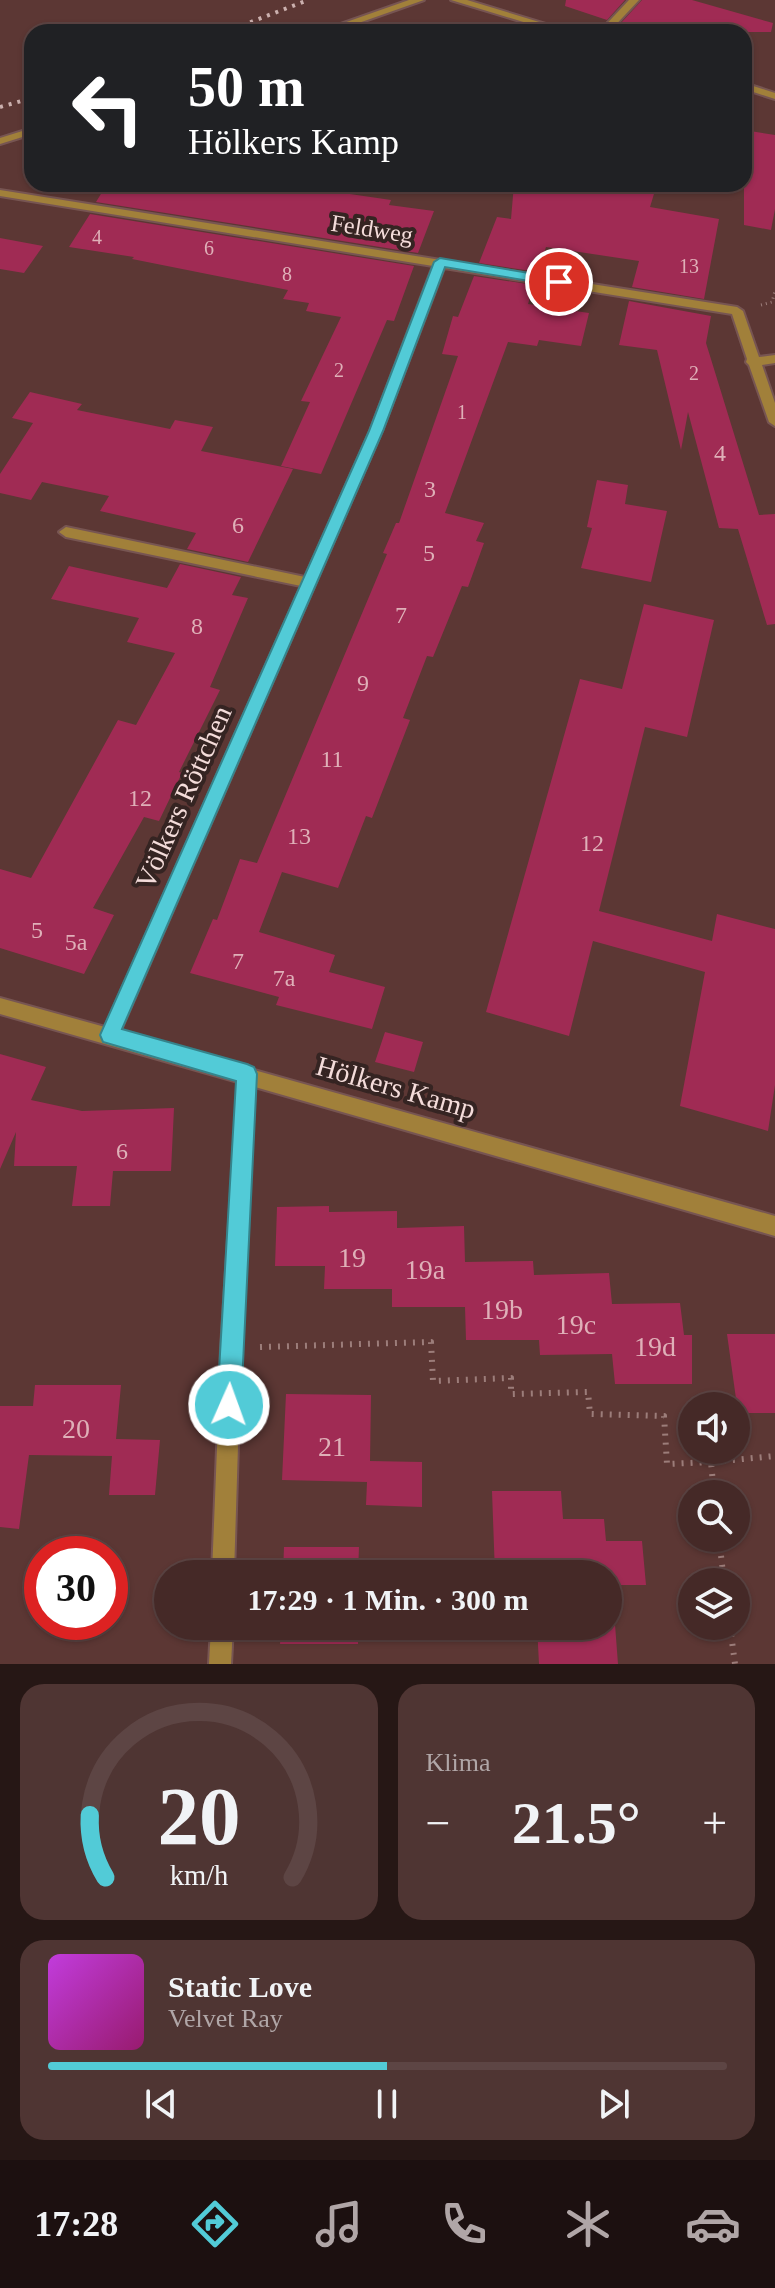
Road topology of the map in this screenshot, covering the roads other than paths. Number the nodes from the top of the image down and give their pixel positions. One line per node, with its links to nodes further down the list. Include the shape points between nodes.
1 (419, 0): 4 (street)
2 (456, 0): 5 (street)
3 (634, 0): 6 (street)
4 (347, 24)
5 (539, 24)
6 (612, 24)
7 (752, 89): 8 (street)
8 (775, 96)
9 (24, 134): 10 (street)
10 (0, 141)
11 (0, 193): 12 (street, Feldweg)
12 (440, 262): 14 (street, Feldweg, via 737,311); 17 (street, Völkers Röttchen, via 376,431)
13 (775, 359): 14 (street)
14 (752, 362): 15 (street)
15 (775, 422)
16 (66, 532): 17 (street)
17 (310, 583): 19 (street, Völkers Röttchen)
18 (0, 1006): 19 (street, Hölkers Kamp)
19 (110, 1035): 20 (street, Hölkers Kamp)
20 (247, 1074): 21 (street, Hölkers Kamp); 22 (street)
21 (775, 1226)
22 (223, 1560)
23 (221, 1640): 24 (street)
24 (220, 1664)

